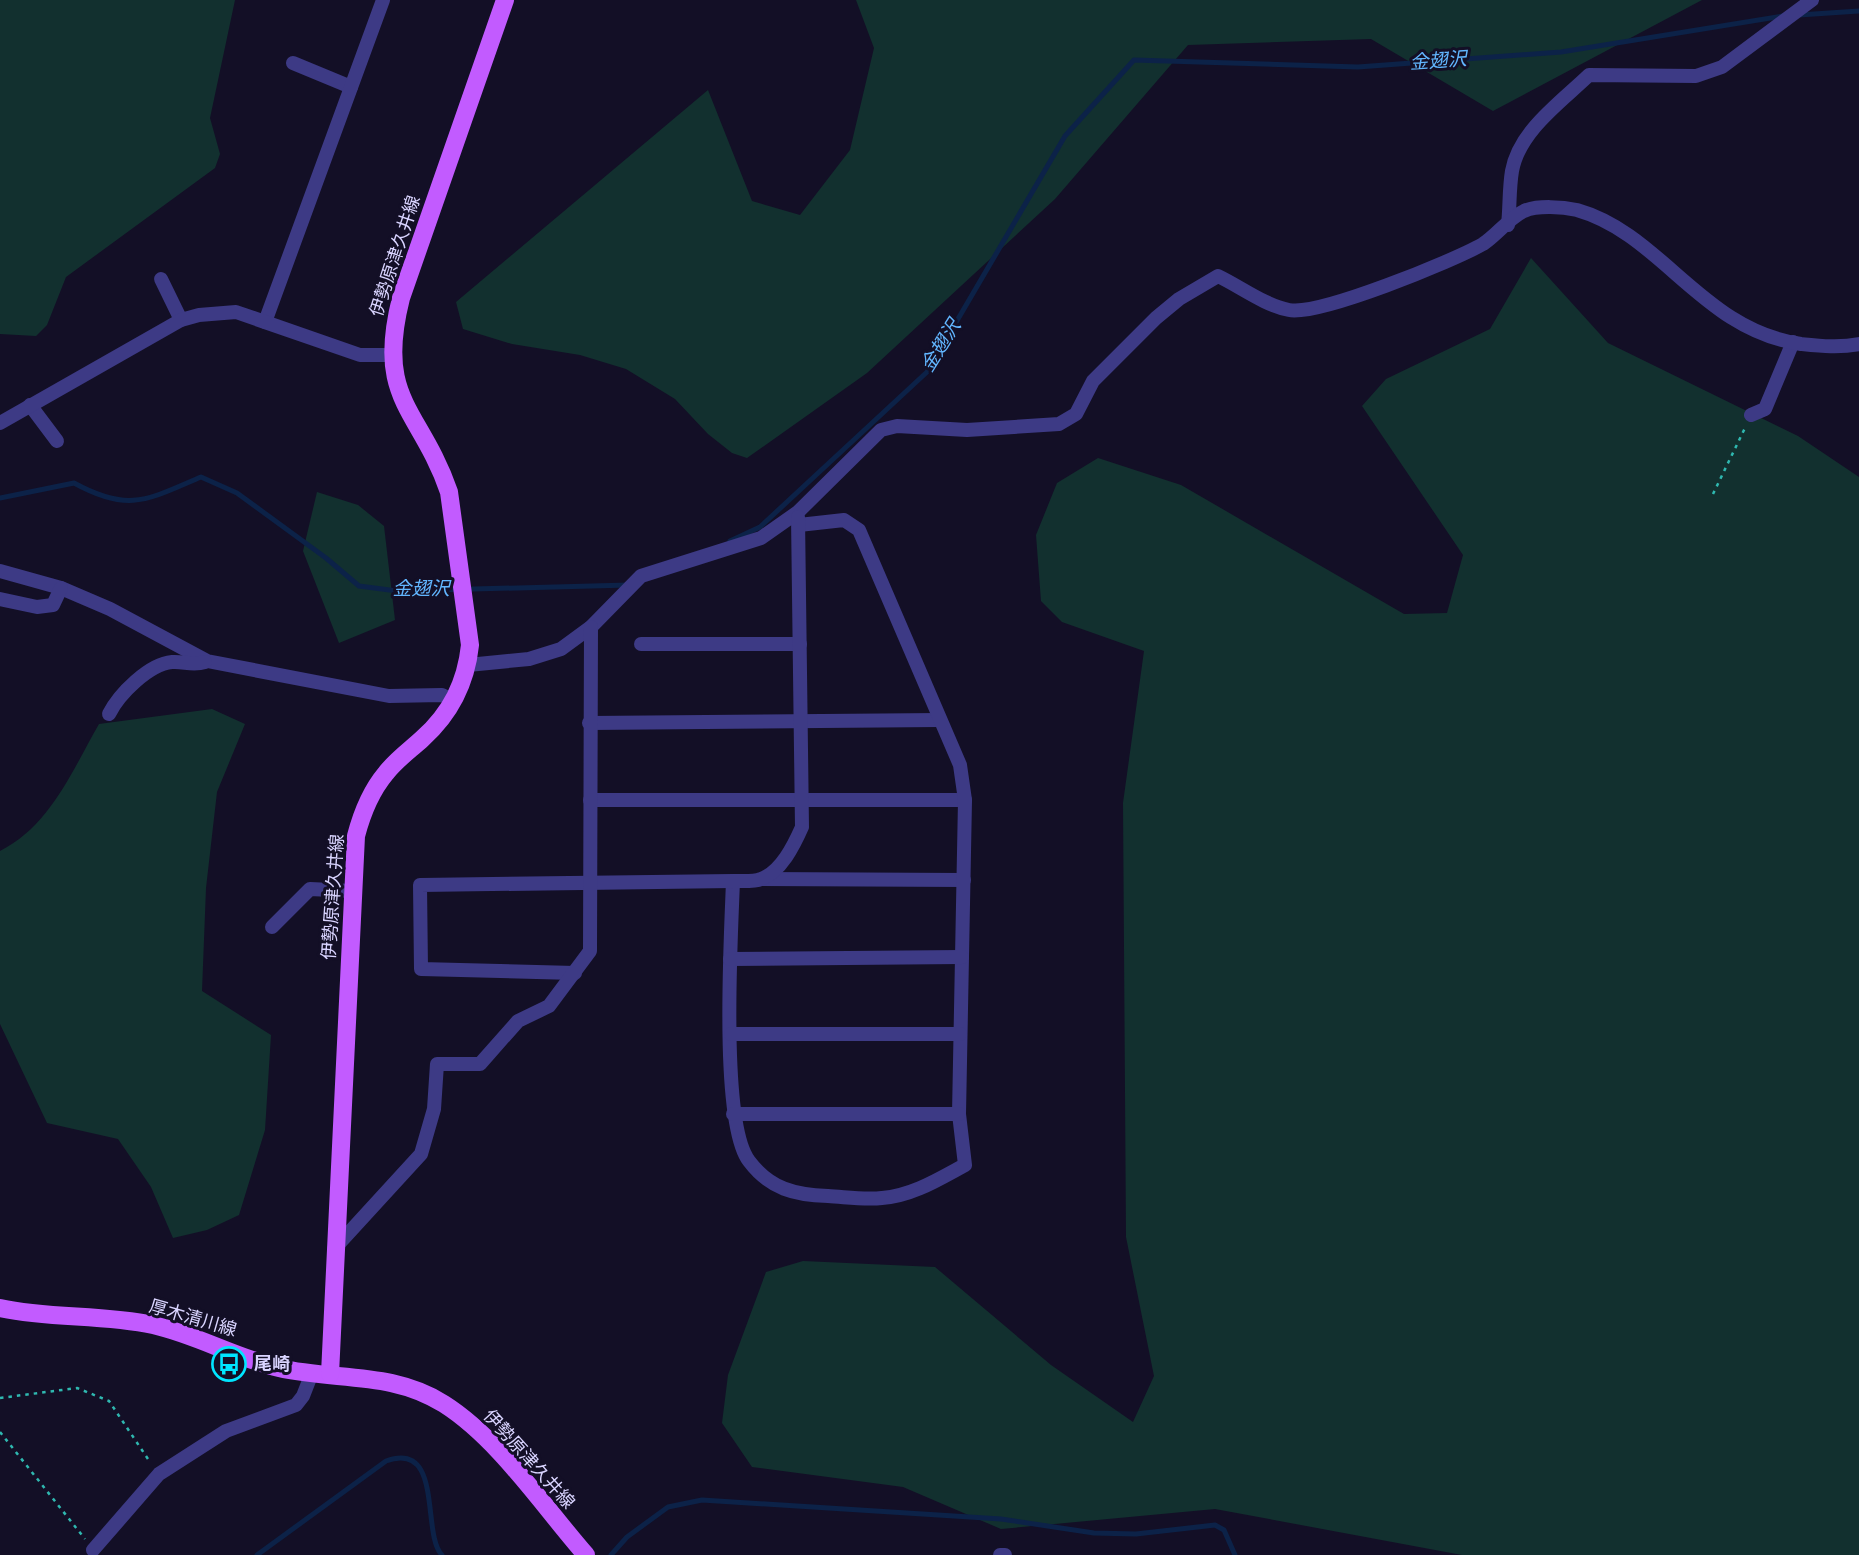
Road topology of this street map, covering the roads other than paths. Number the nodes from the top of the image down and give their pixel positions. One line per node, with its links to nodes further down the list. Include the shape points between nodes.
1 (383, 0): 5 (street)
2 (505, 0): 12 (main road, 伊勢原津久井線, via 401,298)
3 (1812, 0): 6 (street, via 1722,66 1696,76 1589,75 1537,124 1521,147 1513,170)
4 (293, 64): 5 (street)
5 (351, 86): 9 (street)
6 (1508, 225): 10 (street, via 1524,211 1576,210 1640,245 1730,319); 17 (street, via 1449,261 1350,298 1303,310 1290,311 1262,300 1218,276 1156,318 1093,381 1076,414 1059,424 881,430)
7 (161, 279): 8 (street)
8 (181, 320): 9 (street, via 236,312); 13 (street)
9 (265, 322): 12 (street, via 360,355)
10 (1793, 342): 11 (street); 14 (street, via 1765,409)
11 (1859, 344)
12 (392, 355): 25 (main road, 伊勢原津久井線, via 401,401 441,469 449,492 470,645)
13 (30, 405): 15 (street); 16 (street)
14 (1751, 415)
15 (0, 423)
16 (57, 441)
17 (798, 519): 21 (street, via 761,538 641,576); 23 (street); 29 (street, via 844,520 859,530)
18 (0, 571): 19 (street)
19 (61, 588): 20 (street, via 53,605 37,607); 24 (street)
20 (0, 599)
21 (591, 627): 25 (street, via 561,649 529,659); 30 (street)
22 (640, 644): 23 (street)
23 (800, 644): 28 (street)
24 (206, 661): 26 (street, via 389,696 442,695); 27 (street, via 194,665 171,662 141,678 117,697)
25 (468, 665): 26 (main road, 伊勢原津久井線)
26 (454, 701): 38 (main road, 伊勢原津久井線, via 375,788 356,836)
27 (109, 714)
28 (801, 720): 29 (street); 30 (street); 32 (street)
29 (940, 720): 33 (street, via 960,765)
30 (589, 723): 31 (street)
31 (590, 800): 32 (street); 37 (street)
32 (801, 800): 33 (street); 34 (street, via 802,827 794,846)
33 (964, 800): 35 (street)
34 (762, 880): 35 (street); 36 (street)
35 (964, 880): 40 (street)
36 (733, 881): 37 (street); 41 (street)
37 (591, 883): 42 (street, via 590,951); 42 (street, via 420,885 421,969)
38 (352, 891): 39 (street, via 310,889); 47 (main road, 伊勢原津久井線)
39 (272, 928)
40 (962, 957): 41 (street); 44 (street)
41 (730, 959): 43 (street)
42 (575, 973): 47 (street, via 549,1006 518,1021 480,1064 437,1064 434,1109 421,1154)
43 (731, 1034): 44 (street); 45 (street)
44 (960, 1034): 46 (street)
45 (733, 1114): 46 (street); 46 (street, via 738,1140 766,1180 801,1195 882,1199 910,1193 965,1165)
46 (959, 1114)
47 (334, 1249): 49 (main road, 伊勢原津久井線)
48 (0, 1308): 49 (main road, 厚木清川線, via 152,1325 277,1368)
49 (321, 1373): 50 (street, via 296,1405 226,1431 159,1474); 51 (main road, 伊勢原津久井線, via 395,1382 455,1412 482,1435)
50 (93, 1550)
51 (586, 1555)

